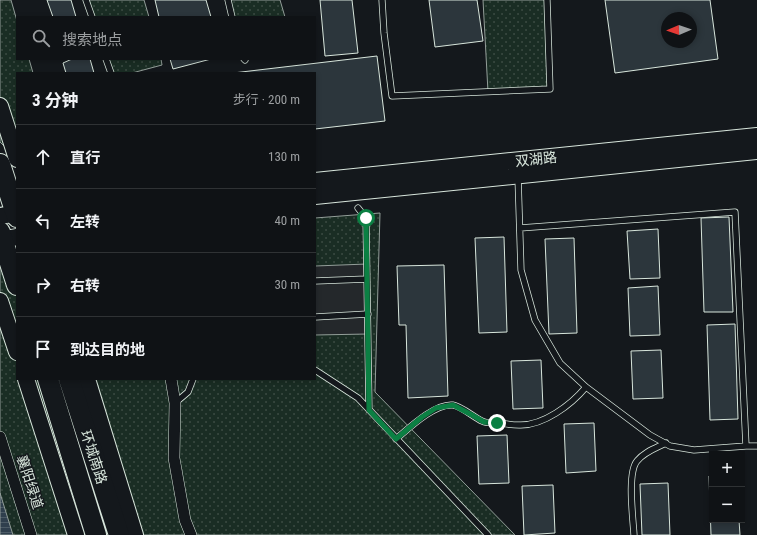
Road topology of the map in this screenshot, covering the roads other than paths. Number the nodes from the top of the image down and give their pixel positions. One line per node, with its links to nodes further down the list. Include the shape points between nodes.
1 (86, 0): 5 (lane)
2 (228, 0): 6 (lane)
3 (382, 0): 4 (lane, via 392,96 550,89)
4 (547, 0)
5 (92, 16)
6 (232, 16)
7 (106, 60): 8 (lane)
8 (111, 72)
9 (0, 106): 13 (main road)
10 (757, 136): 17 (main road, 双湖路)
11 (0, 142): 14 (main road)
12 (757, 151): 16 (main road, 双湖路)
13 (16, 156)
14 (16, 158)
15 (0, 164): 20 (highway)
16 (518, 175): 18 (main road, 双湖路); 21 (lane)
17 (316, 181)
18 (316, 196)
19 (358, 208): 23 (lane, via 366,218)
20 (12, 215)
21 (520, 228): 37 (lane, via 521,270 535,320 560,363); 43 (lane, via 735,212)
22 (5, 237): 24 (highway)
23 (367, 279): 25 (lane); 27 (lane)
24 (16, 281)
25 (316, 281)
26 (0, 301): 29 (main road)
27 (368, 314): 28 (lane); 39 (lane)
28 (316, 317)
29 (16, 349)
30 (316, 371): 39 (lane, via 358,398)
31 (26, 380): 46 (main road)
32 (48, 380): 47 (highway, 环城南路)
33 (69, 380): 48 (highway, 环城南路)
34 (87, 380): 49 (main road)
35 (171, 380): 38 (street)
36 (193, 380): 38 (lane, via 188,392)
37 (586, 387): 41 (lane, via 556,413 539,421 520,425 484,422 453,405 436,408); 42 (lane, via 650,435)
38 (175, 403): 50 (street, via 174,458 185,520)
39 (369, 410): 41 (lane)
40 (0, 437): 45 (street, 襄阳绿道)
41 (396, 439): 51 (lane)
42 (666, 443): 43 (lane, via 694,450); 52 (lane, via 648,452 636,462 631,480)
43 (746, 446): 44 (lane)
44 (757, 446)
45 (31, 535)
46 (76, 535)
47 (96, 535)
48 (119, 535)
49 (135, 535)
50 (191, 535)
51 (488, 535)
52 (634, 535)

